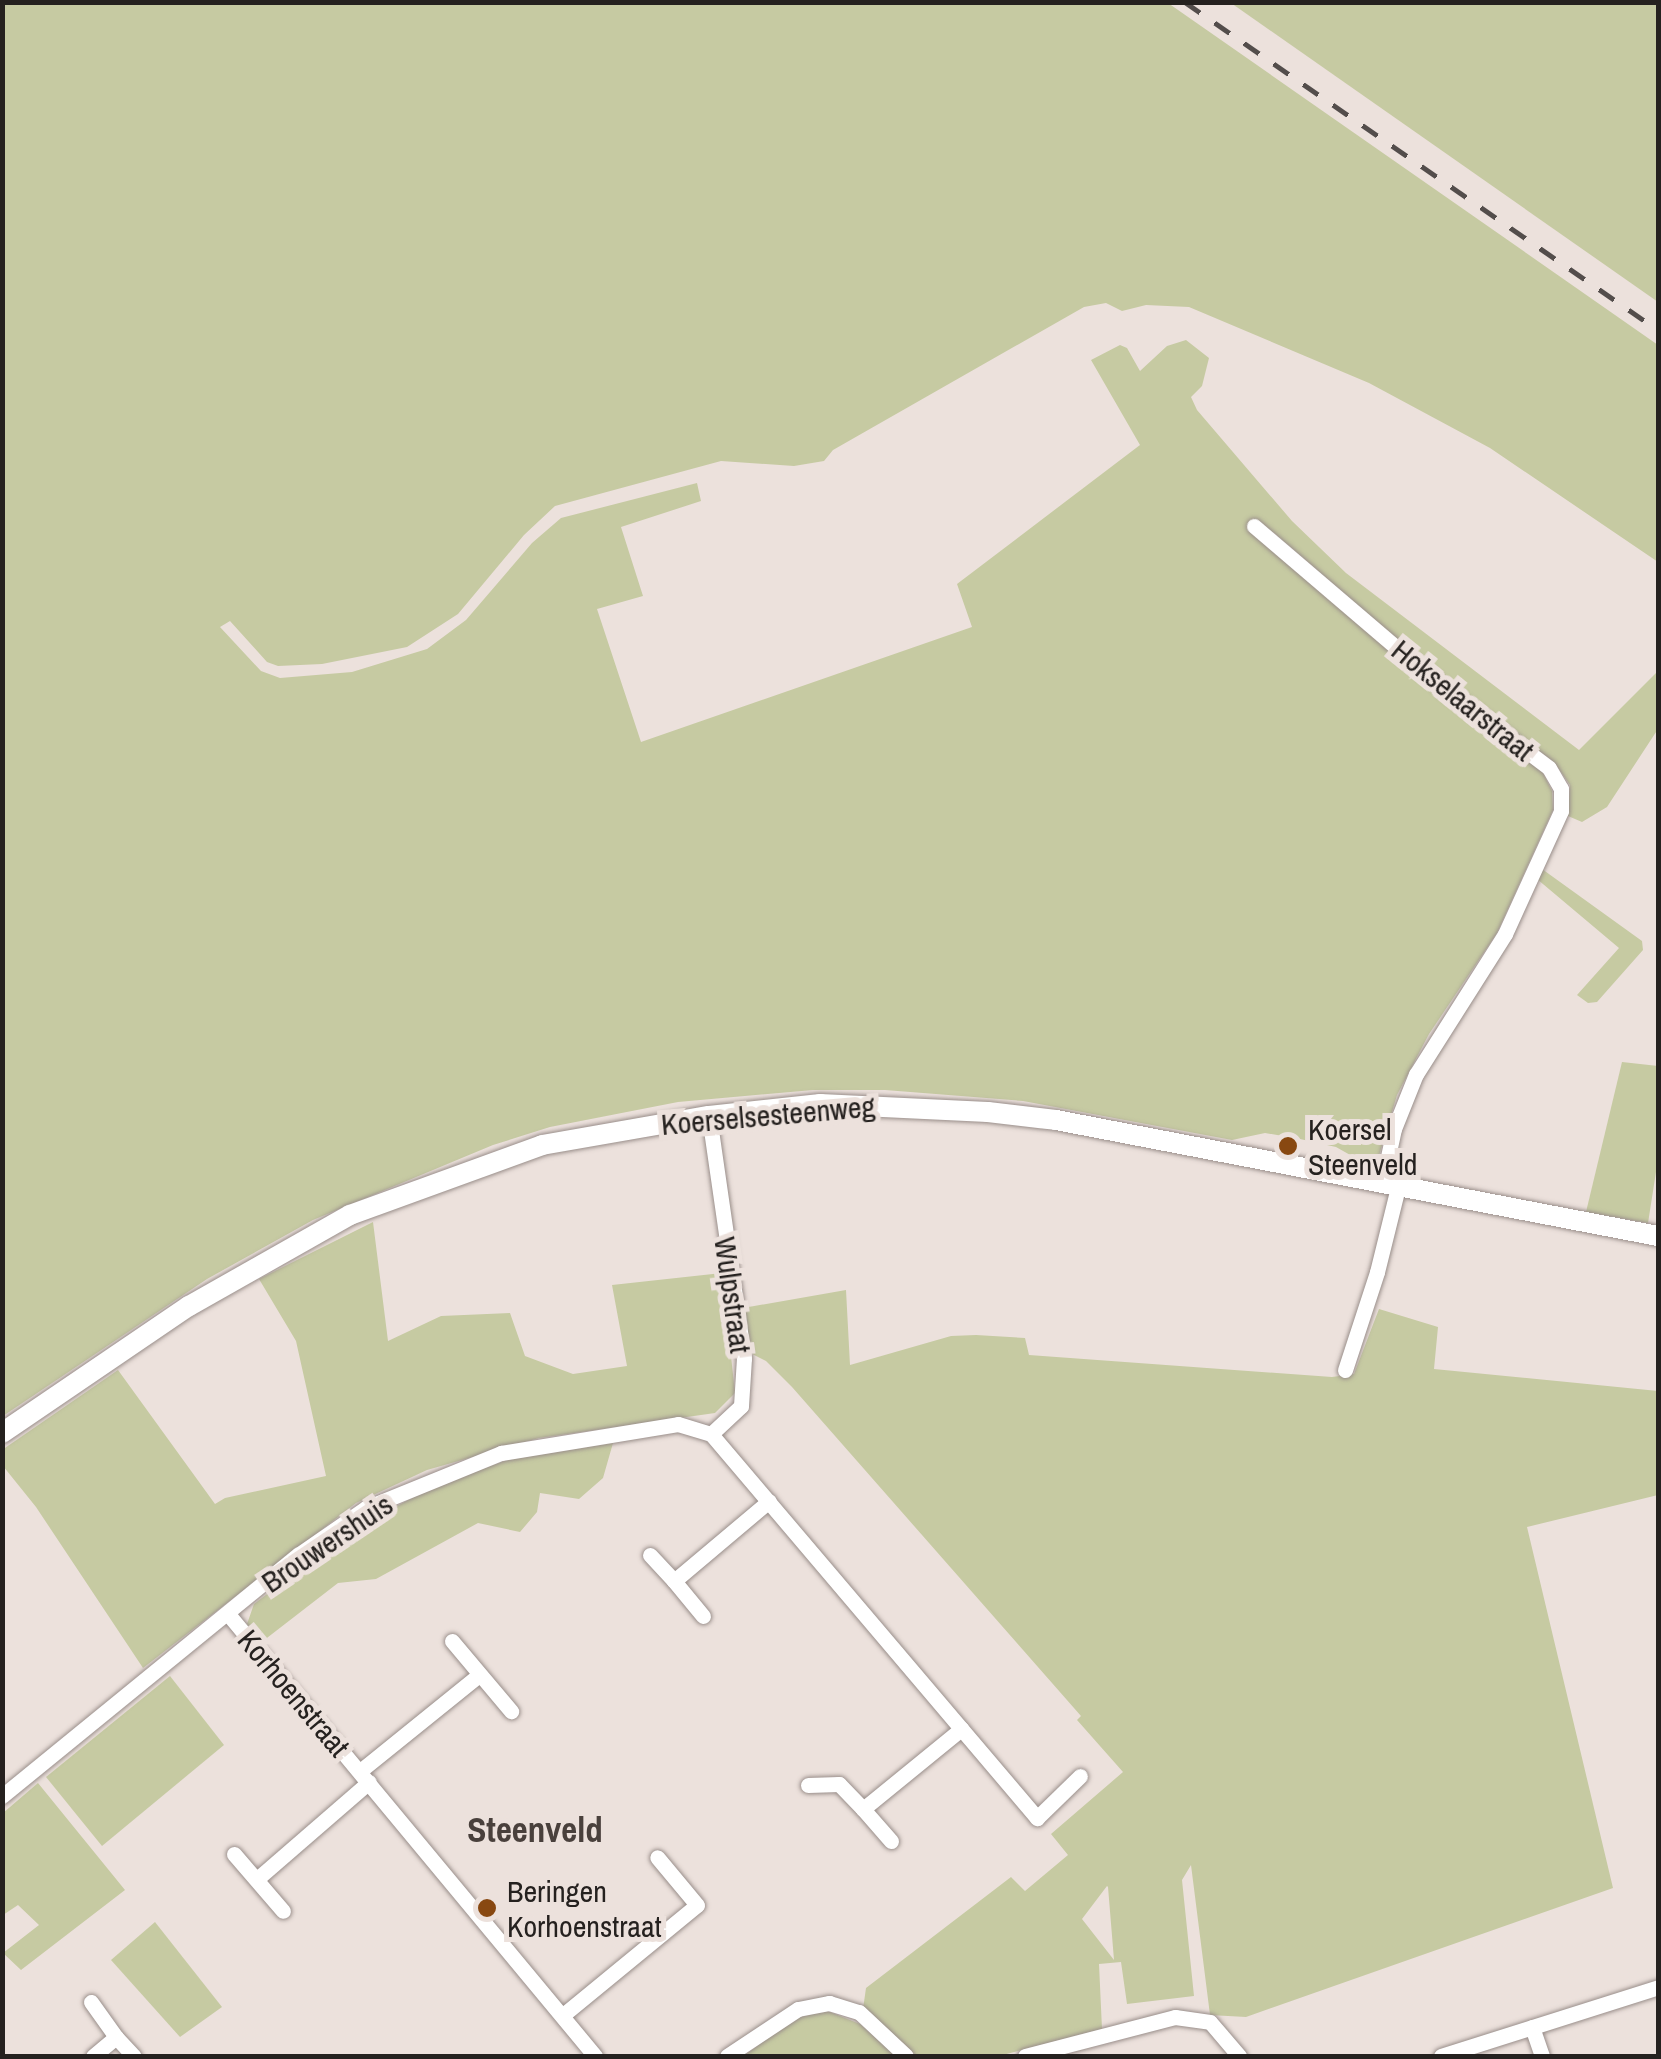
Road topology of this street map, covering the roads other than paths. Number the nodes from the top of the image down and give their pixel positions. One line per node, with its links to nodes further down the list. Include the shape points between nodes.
1 (1254, 526): 3 (street, Hokselaarstraat, via 1446,690 1549,768 1561,789 1561,810 1505,934 1416,1074 1394,1129)
2 (710, 1116): 3 (street, Koerselsesteenweg, via 820,1104 988,1112); 6 (street, Koerselsesteenweg, via 542,1145 350,1215 189,1306); 7 (street, Wulpstraat, via 744,1358 740,1406)
3 (1390, 1186): 4 (street, Koerselsesteenweg); 5 (street, Hokselaarstraat, via 1377,1272)
4 (1658, 1236)
5 (1346, 1370)
6 (2, 1432)
7 (711, 1434): 8 (street); 11 (street, Brouwershuis, via 678,1424 501,1453 447,1472 366,1508)
8 (768, 1501): 10 (street); 16 (street)
9 (650, 1555): 10 (street)
10 (674, 1581): 12 (street)
11 (228, 1614): 18 (street, Korhoenstraat); 20 (street, Brouwershuis)
12 (703, 1616)
13 (452, 1641): 14 (street)
14 (479, 1676): 15 (street); 18 (street, Korhoenstraat)
15 (511, 1712)
16 (961, 1730): 17 (street, via 1038,1818); 21 (street)
17 (1080, 1776)
18 (364, 1777): 25 (street, Korhoenstraat); 29 (street, Korhoenstraat)
19 (808, 1785): 21 (street, via 839,1784)
20 (2, 1796)
21 (862, 1810): 22 (street)
22 (891, 1841)
23 (234, 1854): 25 (street)
24 (657, 1856): 29 (street, via 697,1905)
25 (256, 1878): 26 (street)
26 (284, 1911)
27 (1658, 1987): 30 (street)
28 (90, 2002): 31 (street)
29 (563, 2015): 34 (street, Korhoenstraat)
30 (1532, 2027): 39 (street); 40 (street)
31 (116, 2037): 32 (street); 33 (street)
32 (93, 2056)
33 (134, 2056)
34 (596, 2056)
35 (726, 2056): 36 (street, via 798,2010 829,2003 859,2012)
36 (906, 2056)
37 (1025, 2056): 38 (street, via 1175,2017 1210,2022)
38 (1239, 2056)
39 (1441, 2056)
40 (1542, 2056)

